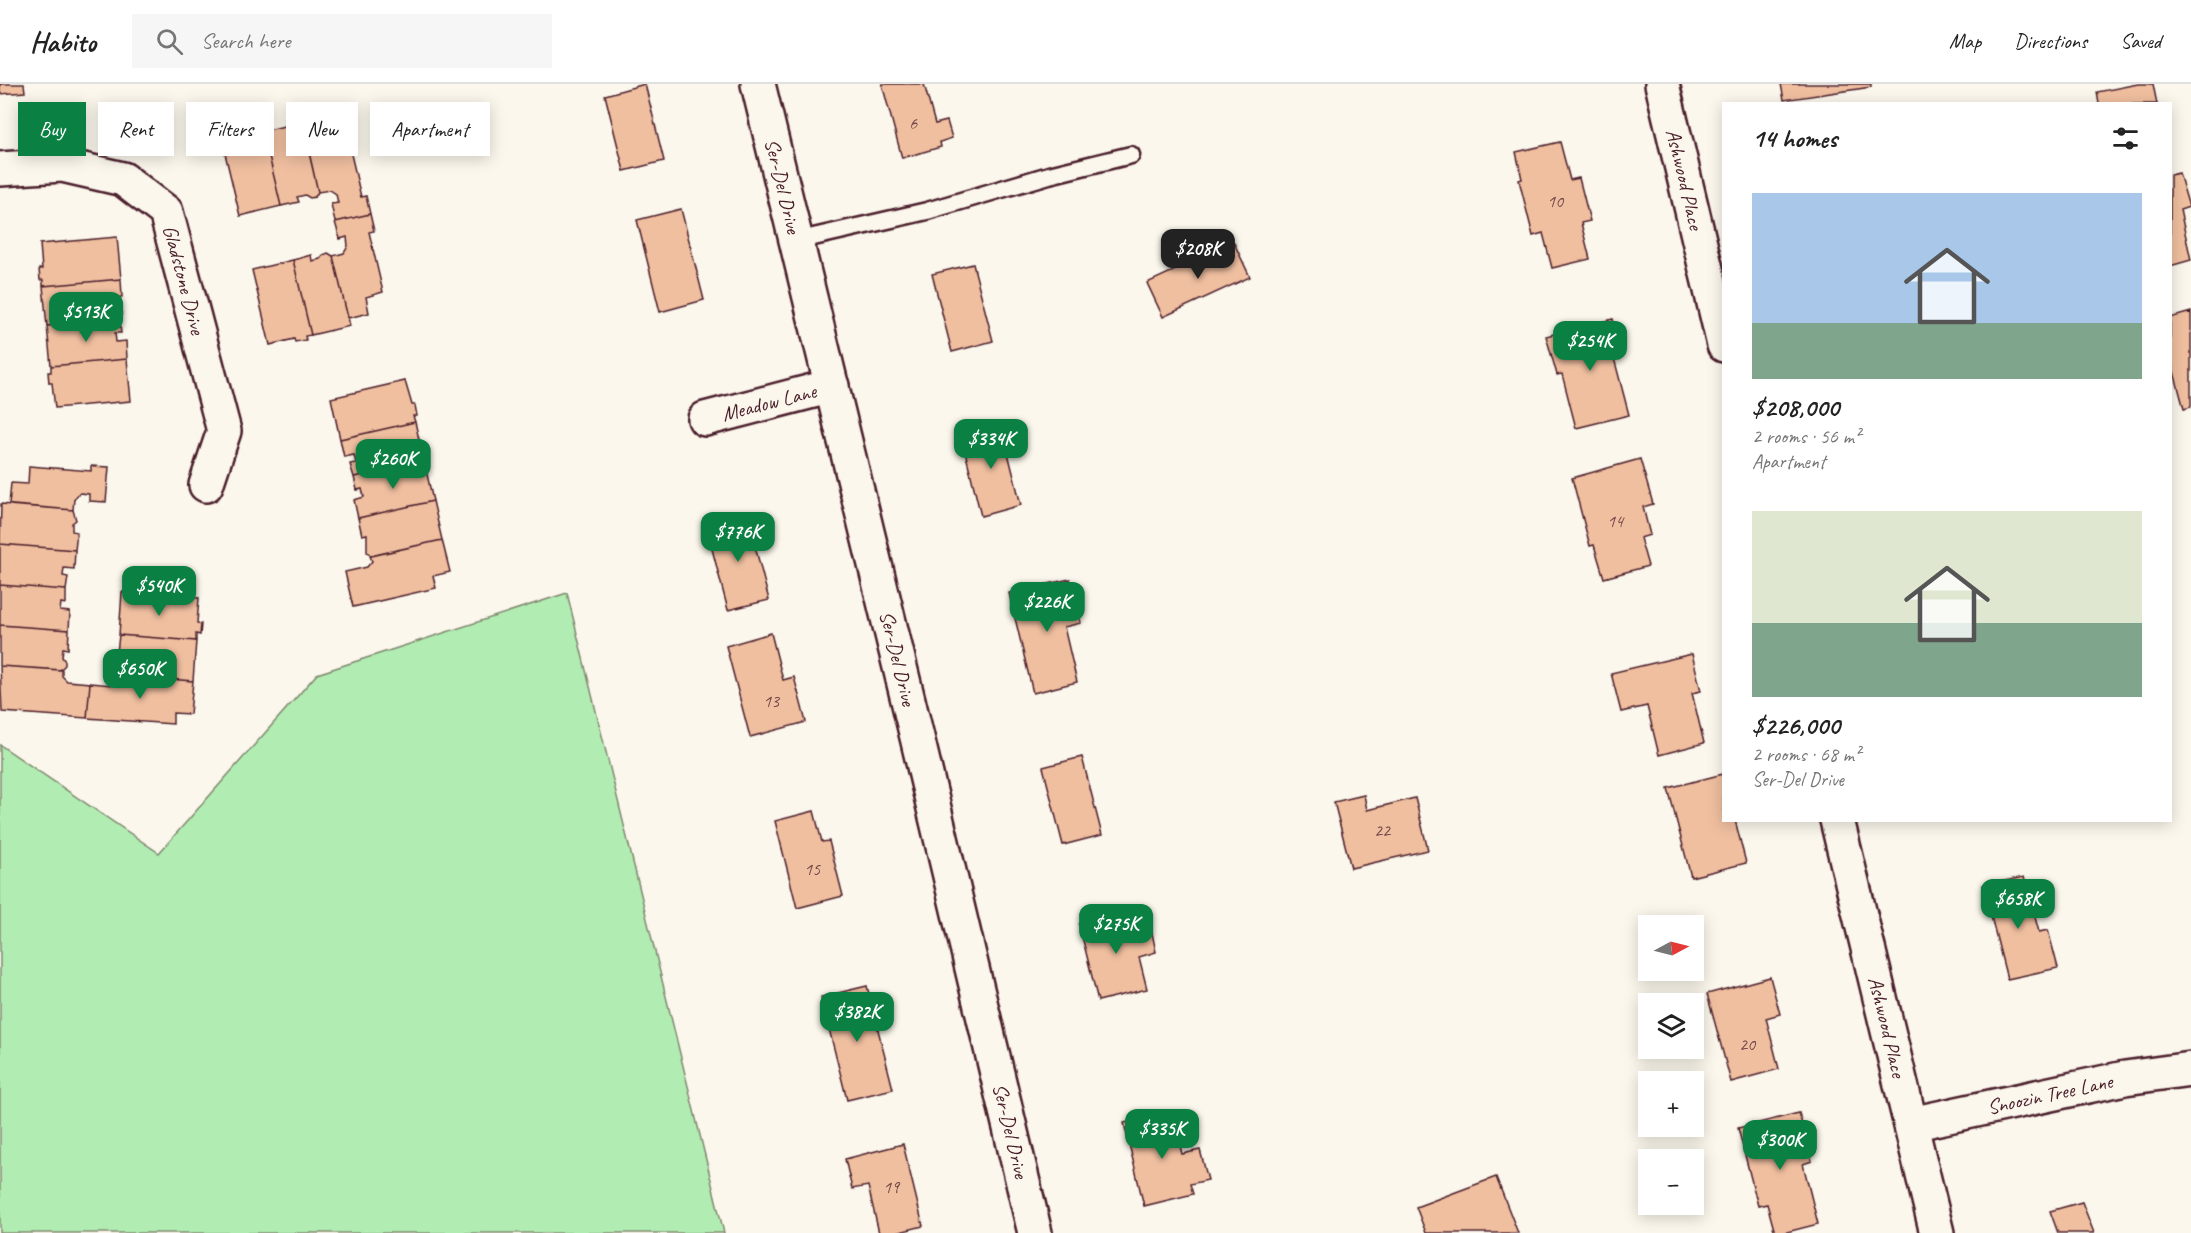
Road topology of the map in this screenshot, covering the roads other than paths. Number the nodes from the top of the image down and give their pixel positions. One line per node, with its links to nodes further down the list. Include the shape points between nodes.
1 (758, 84): 5 (street, Ser-Del Drive)
2 (1662, 84): 6 (street, Ashwood Place)
3 (1131, 155): 5 (lane, via 927,211)
4 (0, 169): 9 (street, Gladstone Drive, via 62,165 123,179 166,212 224,431)
5 (796, 241): 7 (street, Ser-Del Drive)
6 (1722, 337)
7 (832, 386): 8 (street, Meadow Lane); 13 (street, Ser-Del Drive)
8 (705, 418)
9 (206, 484)
10 (1837, 822): 12 (street, Ashwood Place)
11 (2191, 1069): 12 (street, Snoozin Tree Lane, via 2125,1078)
12 (1911, 1124): 14 (street, Ashwood Place)
13 (1035, 1233)
14 (1937, 1233)

